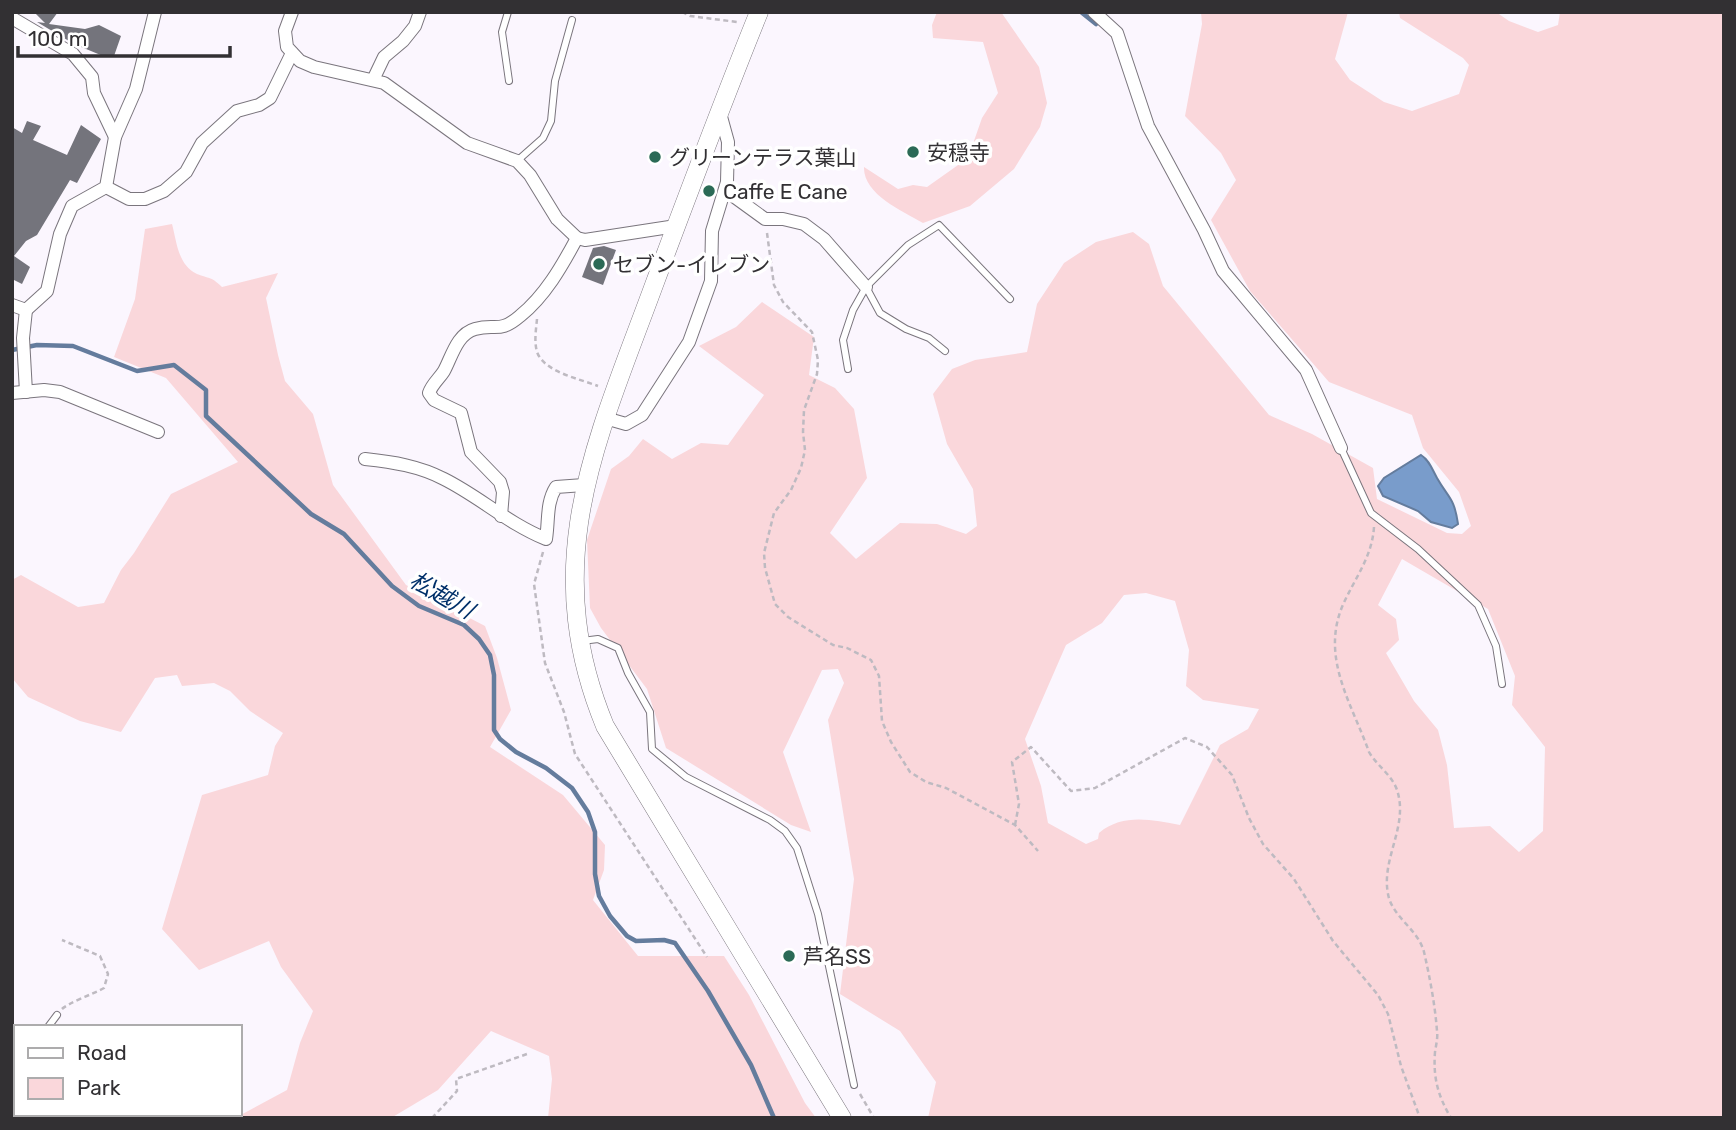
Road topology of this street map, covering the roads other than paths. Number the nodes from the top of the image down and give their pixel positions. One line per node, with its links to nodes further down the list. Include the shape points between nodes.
1 (155, 12): 13 (street, via 136,89)
2 (292, 12): 9 (street, via 285,31)
3 (420, 12): 10 (street, via 415,26 384,57)
4 (508, 12): 11 (lane, via 502,32)
5 (1094, 12): 29 (street, via 1116,33 1148,126 1223,271 1306,370)
6 (12, 18): 13 (street, via 73,54 86,69)
7 (756, 18): 12 (street)
8 (572, 20): 14 (lane, via 555,81 551,121 543,138)
9 (292, 53): 10 (street, via 314,67); 15 (street, via 270,98 237,111 202,144 186,172 164,191 145,199 129,199)
10 (373, 80): 14 (street, via 384,83 467,143)
11 (509, 81)
12 (720, 113): 16 (street, via 728,142); 17 (street)
13 (114, 137): 15 (street)
14 (517, 161): 18 (street, via 557,219)
15 (106, 187): 22 (street, via 72,206 60,234 47,291)
16 (725, 190): 19 (street, via 765,219 804,224 824,239); 27 (street, via 712,231 711,281 689,342 642,415 626,424)
17 (676, 226): 18 (street); 27 (street)
18 (577, 238): 32 (street, via 562,265 520,317 502,328 471,330 459,341 429,393 461,413 471,452 500,482)
19 (866, 287): 20 (lane, via 908,245 939,225); 23 (lane, via 880,313); 24 (lane, via 843,340)
20 (1010, 299)
21 (12, 305): 22 (street)
22 (26, 310): 25 (street)
23 (946, 351)
24 (848, 369)
25 (26, 392): 26 (street); 28 (street, via 60,392)
26 (12, 393)
27 (605, 418): 31 (street)
28 (158, 432)
29 (1341, 447): 34 (lane, via 1371,513 1478,605 1496,646)
30 (365, 459): 32 (street, via 400,462 443,478)
31 (584, 485): 32 (street, via 556,487 548,499 547,539); 33 (street, via 574,564)
32 (501, 516)
33 (580, 641): 37 (lane, via 598,639 618,648 650,712 652,749 686,776 770,820 797,849 818,914); 38 (street, via 591,692 606,726)
34 (1502, 684)
35 (57, 1015): 36 (lane)
36 (50, 1025)
37 (855, 1086)
38 (842, 1118)

